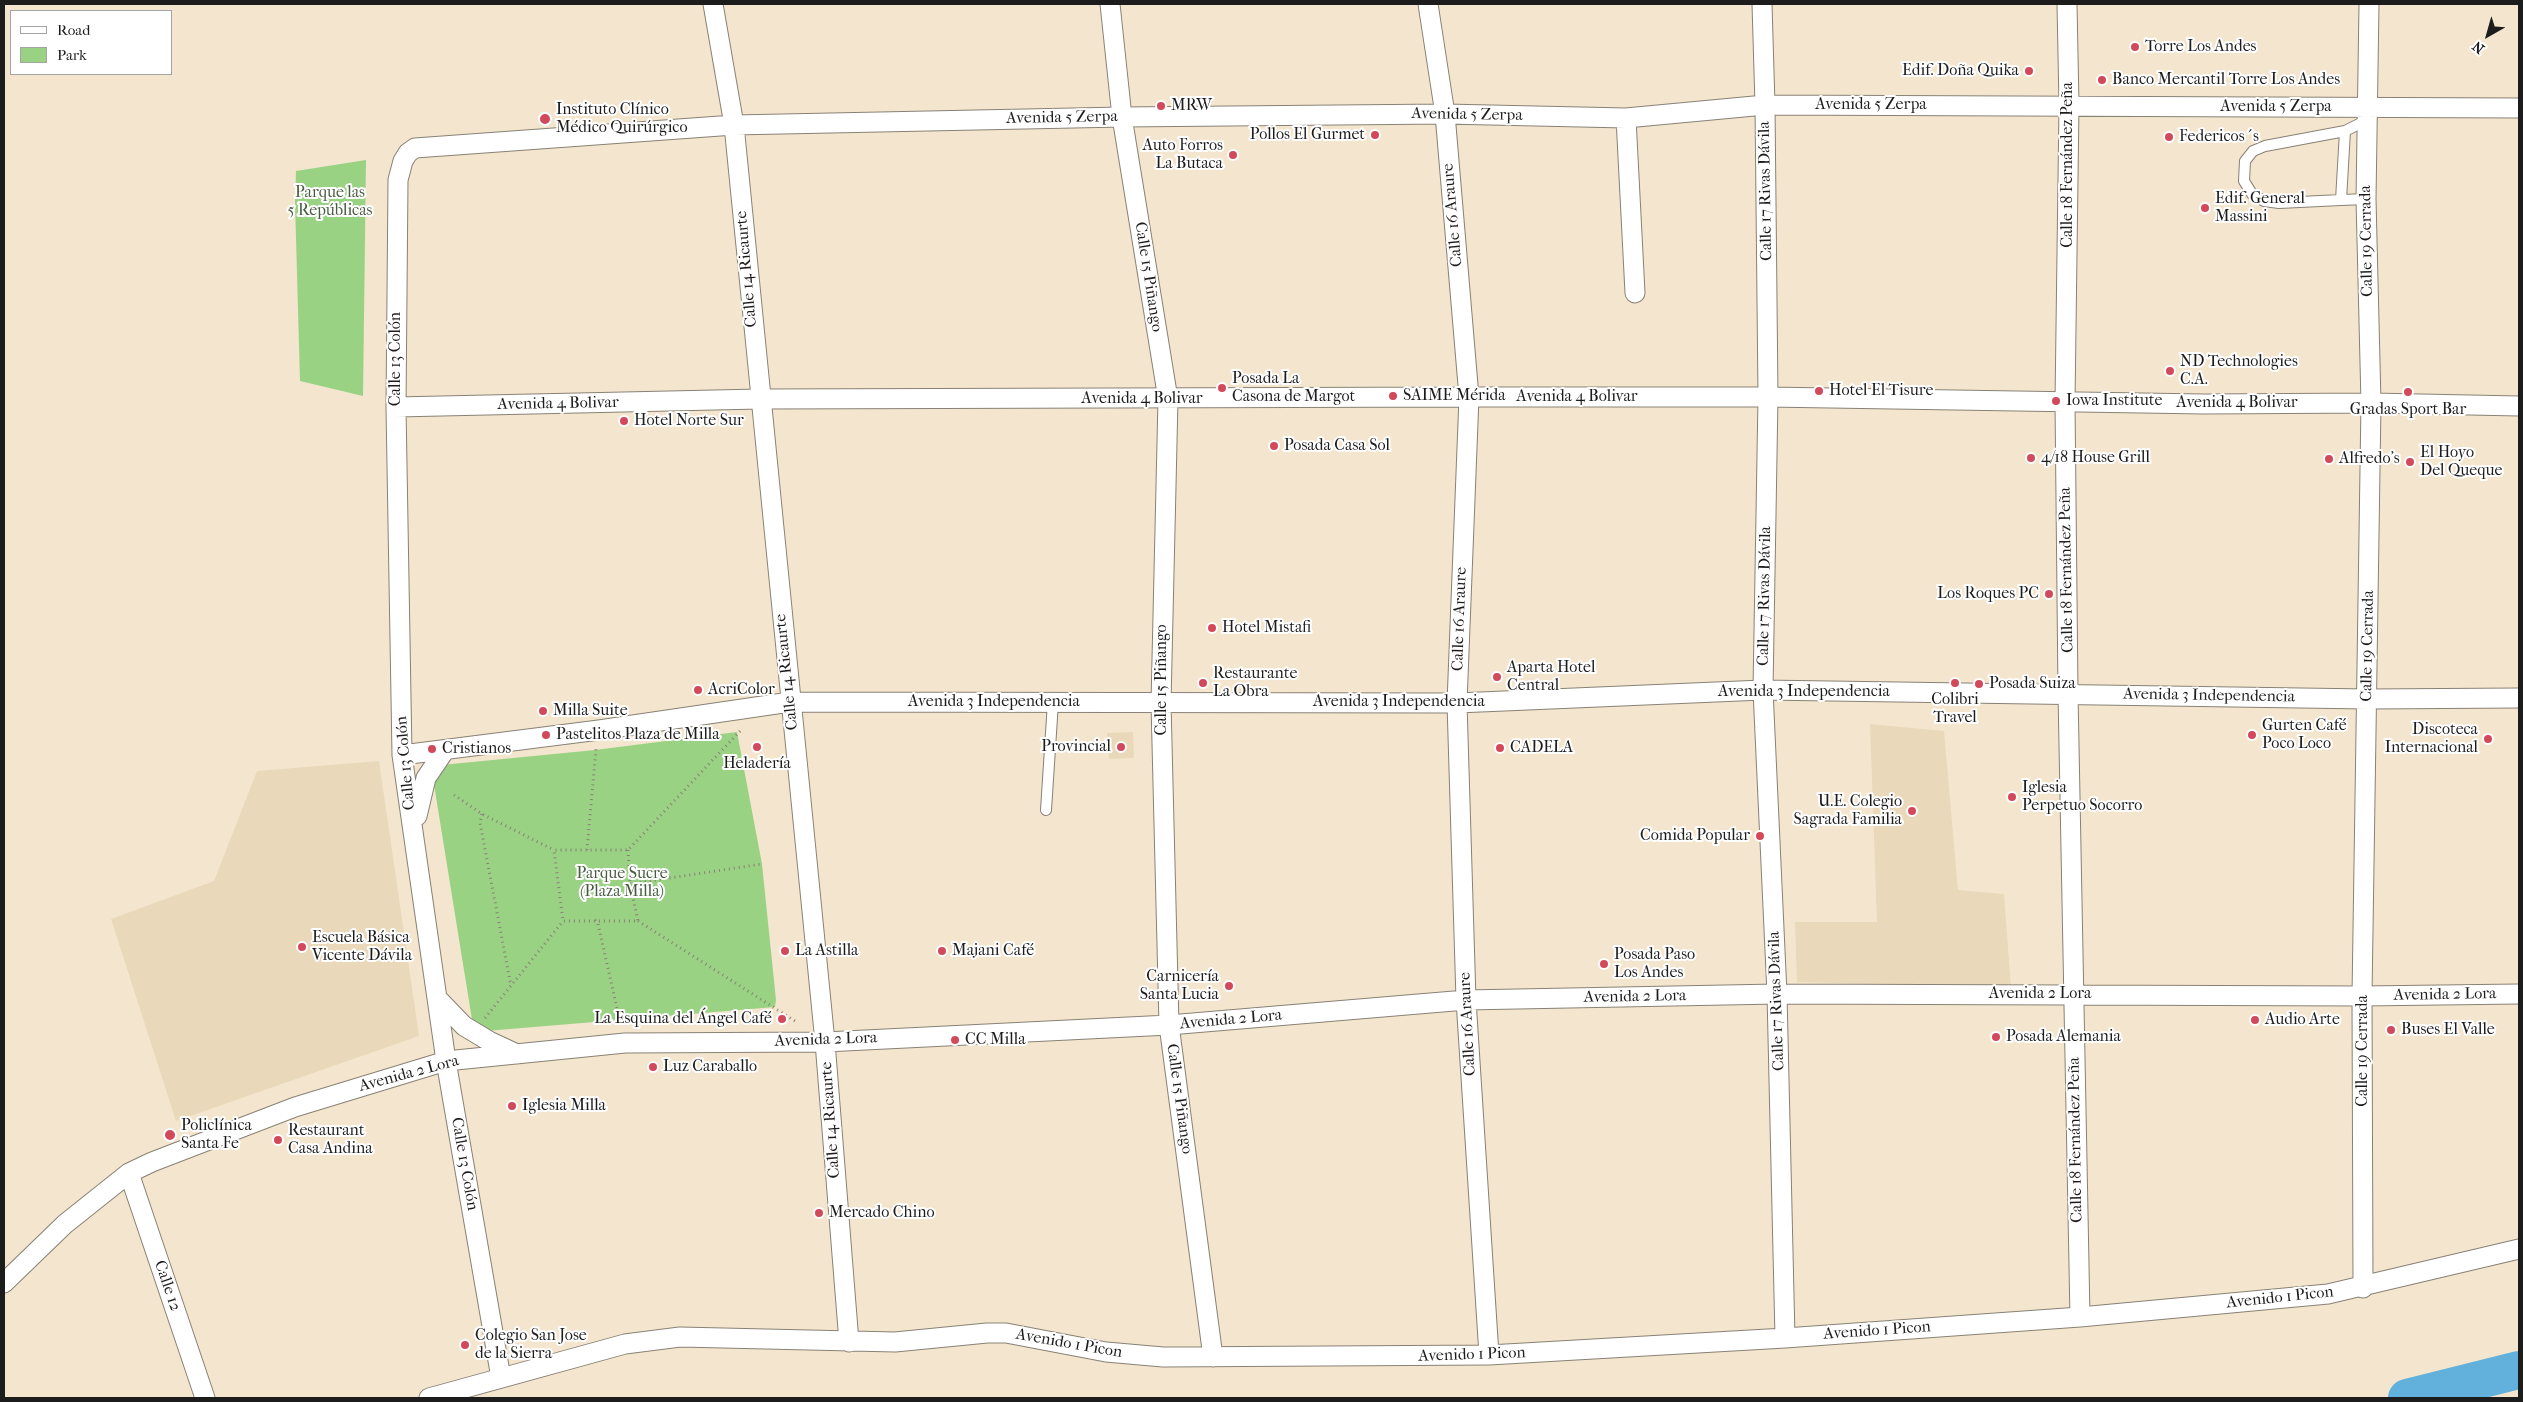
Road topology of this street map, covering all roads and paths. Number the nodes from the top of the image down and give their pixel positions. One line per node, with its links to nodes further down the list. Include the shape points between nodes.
1 (713, 4): 14 (street, Calle 14 Ricaurte)
2 (1110, 4): 12 (street, Calle 15 Piñango)
3 (1428, 4): 10 (street, Calle 16 Araure)
4 (1762, 4): 8 (street, Calle 17 Rivas Dávila)
5 (2067, 4): 7 (street, Calle 18 Fernández Peña)
6 (2369, 4): 11 (street, Calle 19 Cerrada)
7 (2069, 105): 8 (street, Avenida 5 Zerpa); 11 (street, Avenida 5 Zerpa); 24 (street, Calle 18 Fernández Peña)
8 (1765, 106): 13 (street, Avenida 5 Zerpa); 21 (street, Calle 17 Rivas Dávila)
9 (2519, 108): 11 (street, Avenida 5 Zerpa)
10 (1445, 114): 12 (street, Avenida 5 Zerpa); 13 (street, Avenida 5 Zerpa); 20 (street, Calle 16 Araure)
11 (2367, 114): 15 (lane); 17 (street, Calle 19 Cerrada)
12 (1122, 117): 14 (street, Avenida 5 Zerpa); 23 (street, Calle 15 Piñango)
13 (1626, 118): 19 (street)
14 (734, 125): 16 (street, Avenida 5 Zerpa); 22 (street, Calle 14 Ricaurte)
15 (2344, 132): 18 (lane); 18 (lane, via 2265,146 2253,151 2243,170 2244,181 2252,194 2264,201)
16 (415, 148): 27 (street, Calle 13 Colón, via 403,161 398,180)
17 (2366, 199): 18 (lane); 25 (street, Calle 19 Cerrada)
18 (2341, 200)
19 (1635, 293)
20 (1468, 397): 21 (street, Avenida 4 Bolivar); 23 (street, Avenida 4 Bolivar); 35 (street, Calle 16 Araure)
21 (1768, 397): 24 (street, Avenida 4 Bolivar); 28 (street, Calle 17 Rivas Dávila)
22 (760, 399): 23 (street, Avenida 4 Bolivar); 27 (street, Avenida 4 Bolivar); 32 (street, Calle 14 Ricaurte)
23 (1168, 399): 34 (street, Calle 15 Piñango)
24 (2065, 402): 25 (street, Avenida 4 Bolivar); 29 (street, Calle 18 Fernández Peña)
25 (2371, 403): 26 (street, Avenida 4 Bolivar); 31 (street, Calle 19 Cerrada)
26 (2519, 406)
27 (396, 407): 39 (street, Calle 13 Colón)
28 (1763, 690): 29 (street, Avenida 3 Independencia); 35 (street, Avenida 3 Independencia); 53 (street, Calle 17 Rivas Dávila)
29 (2068, 693): 31 (street, Avenida 3 Independencia); 54 (street, Calle 18 Fernández Peña)
30 (2519, 698): 31 (street, Avenida 3 Independencia)
31 (2368, 699): 56 (street, Calle 19 Cerrada)
32 (790, 702): 33 (street, Avenida 3 Independencia); 37 (street, Avenida 3 Independencia); 62 (street, Calle 14 Ricaurte)
33 (1053, 702): 34 (street, Avenida 3 Independencia); 41 (lane)
34 (1161, 703): 35 (street, Avenida 3 Independencia); 60 (street, Calle 15 Piñango)
35 (1457, 703): 58 (street, Calle 16 Araure)
36 (745, 728): 46 (path, via 737,732)
37 (599, 730): 38 (street, Avenida 3 Independencia); 45 (path)
38 (445, 750): 39 (street, Avenida 3 Independencia); 43 (street, via 421,791)
39 (402, 755): 43 (street, Calle 13 Colón)
40 (454, 795): 42 (path)
41 (1046, 810)
42 (482, 814): 44 (path); 52 (path, via 480,823)
43 (414, 837): 57 (street, Calle 13 Colón)
44 (554, 850): 45 (path); 50 (path)
45 (587, 850): 46 (path)
46 (628, 850): 48 (path)
47 (762, 864): 48 (path)
48 (630, 884): 51 (path)
49 (594, 920): 50 (path); 51 (path); 63 (path, via 598,924)
50 (564, 921): 52 (path)
51 (638, 921): 59 (path)
52 (513, 984): 61 (path)
53 (1777, 994): 54 (street, Avenida 2 Lora); 58 (street, Avenida 2 Lora); 71 (street, Calle 17 Rivas Dávila)
54 (2073, 994): 56 (street, Avenida 2 Lora); 70 (street, Calle 18 Fernández Peña)
55 (2519, 994): 56 (street, Avenida 2 Lora)
56 (2362, 996): 69 (street, Calle 19 Cerrada)
57 (437, 998): 61 (street); 65 (street, Calle 13 Colón)
58 (1466, 1000): 60 (street, Avenida 2 Lora); 73 (street, Calle 16 Araure)
59 (796, 1022)
60 (1169, 1025): 62 (street, Avenida 2 Lora); 74 (street, Calle 15 Piñango)
61 (474, 1032): 64 (street)
62 (825, 1042): 63 (street, Avenida 2 Lora); 72 (street, Calle 14 Ricaurte)
63 (625, 1043): 64 (street, Avenida 2 Lora)
64 (517, 1054): 65 (street, Avenida 2 Lora)
65 (446, 1061): 66 (street, Avenida 2 Lora, via 295,1107); 75 (street, Calle 13 Colón)
66 (128, 1173): 68 (street, Avenida 2 Lora, via 65,1224); 76 (street, Calle 12)
67 (2519, 1249): 69 (street, Avenido 1 Picon)
68 (4, 1283)
69 (2363, 1288): 70 (street, Avenido 1 Picon)
70 (2080, 1317): 71 (street, Avenido 1 Picon)
71 (1785, 1338): 73 (street, Avenido 1 Picon)
72 (849, 1342): 74 (street, Avenido 1 Picon, via 915,1342 1006,1333 1106,1352); 75 (street, Avenido 1 Picon, via 706,1337 653,1339)
73 (1489, 1355): 74 (street, Avenido 1 Picon)
74 (1213, 1358)
75 (501, 1378): 77 (street, Avenido 1 Picon)
76 (205, 1398)
77 (429, 1398)

